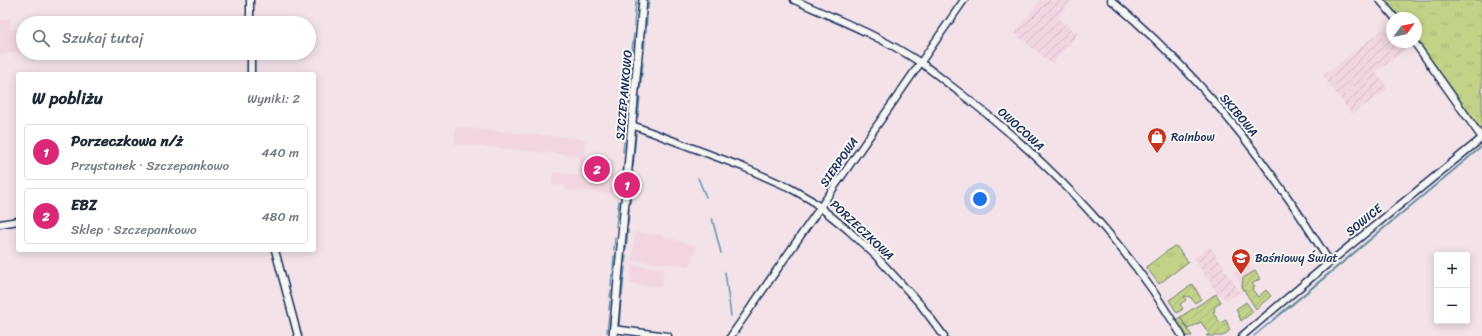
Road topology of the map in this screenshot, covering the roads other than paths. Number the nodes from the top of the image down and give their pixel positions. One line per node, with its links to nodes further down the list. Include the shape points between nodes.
1 (250, 0): 8 (street)
2 (643, 0): 13 (street, SZCZEPANKOWO)
3 (794, 0): 11 (street, OWOCOWA, via 865,32)
4 (964, 0): 11 (street, SIERPOWA)
5 (1111, 0): 19 (street, SKIBOWA, via 1171,56 1230,120 1284,192)
6 (1380, 0): 7 (street)
7 (1390, 12)
8 (250, 16)
9 (1418, 48): 14 (street)
10 (251, 60): 12 (street)
11 (921, 63): 15 (street, SIERPOWA); 25 (street, OWOCOWA, via 1008,131 1073,193 1128,257)
12 (251, 72)
13 (632, 125): 15 (street, PORZECZKOWA, via 760,174); 20 (street, SZCZEPANKOWO)
14 (1482, 138): 19 (street, SOWICE)
15 (822, 207): 23 (street, SIERPOWA); 24 (street, PORZECZKOWA, via 889,270 920,304)
16 (16, 221): 17 (street)
17 (0, 224)
18 (276, 252): 21 (street)
19 (1330, 262): 26 (street, SOWICE)
20 (613, 333): 22 (street)
21 (298, 336)
22 (668, 336)
23 (731, 336)
24 (944, 336)
25 (1182, 336)
26 (1242, 336)

